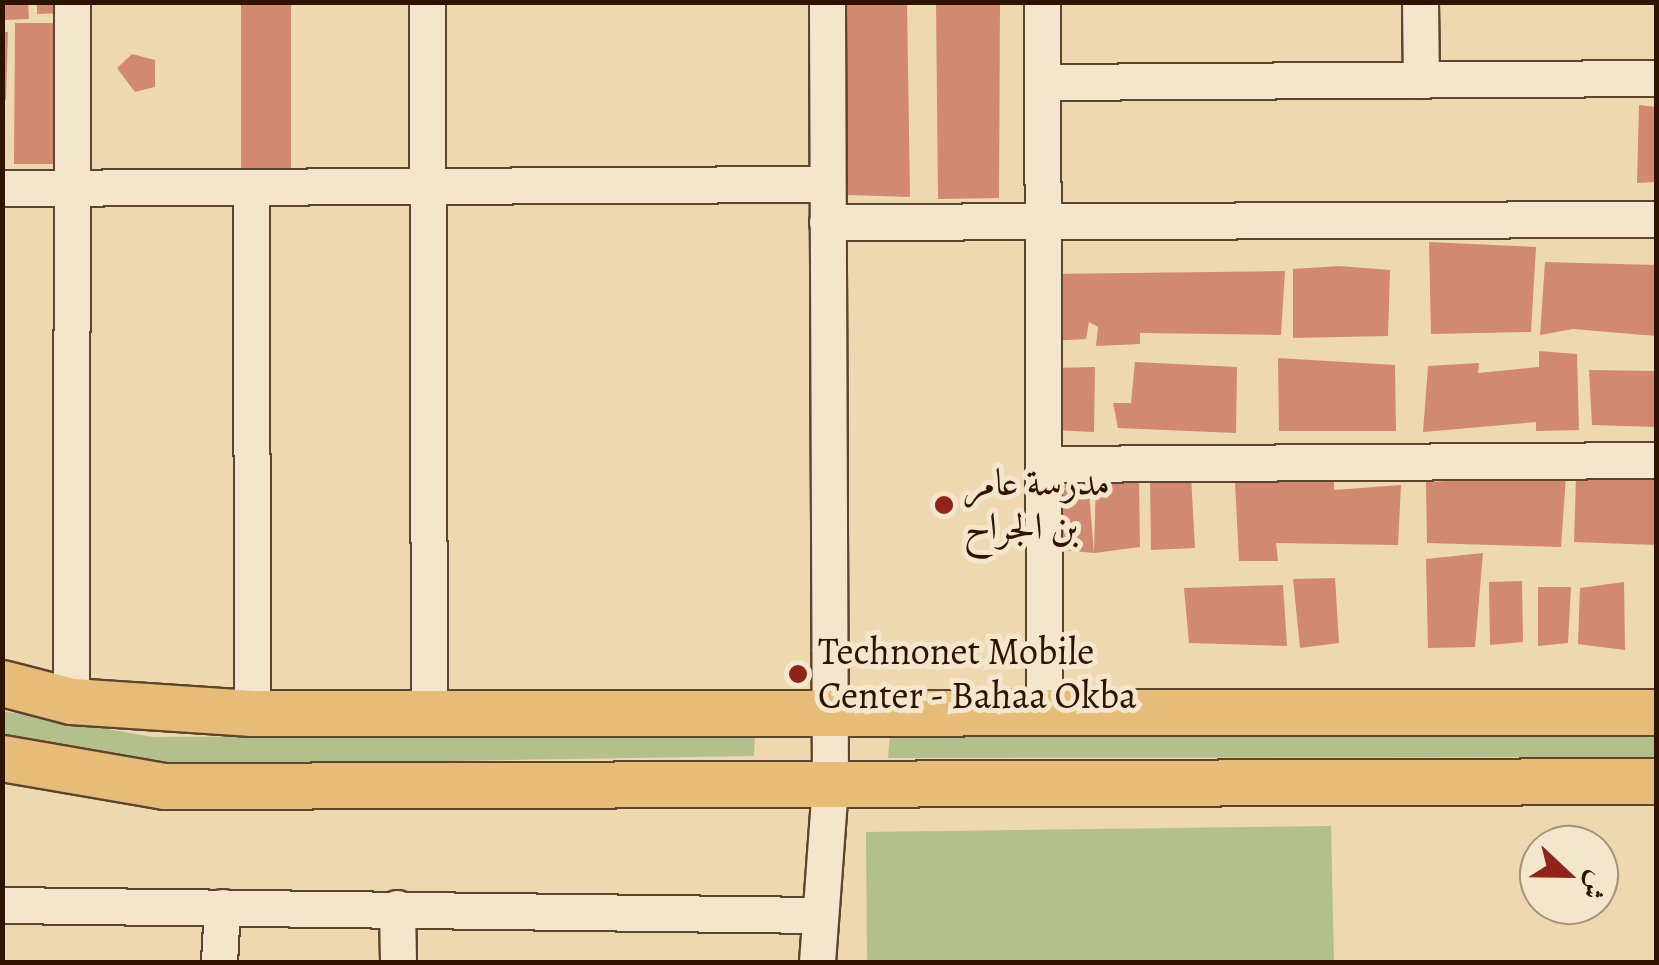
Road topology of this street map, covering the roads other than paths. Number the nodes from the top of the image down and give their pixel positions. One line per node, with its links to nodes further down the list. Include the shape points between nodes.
1 (72, 2): 13 (street)
2 (427, 2): 10 (street)
3 (827, 2): 9 (street)
4 (1042, 2): 8 (street)
5 (1420, 2): 7 (street)
6 (1656, 78): 7 (street)
7 (1421, 80): 8 (street)
8 (1042, 82): 16 (street)
9 (828, 184): 10 (street); 15 (street)
10 (428, 186): 11 (street); 21 (street)
11 (251, 187): 13 (street); 24 (street)
12 (2, 188): 13 (street)
13 (72, 188): 20 (street)
14 (1656, 219): 16 (street)
15 (828, 222): 16 (street); 22 (street)
16 (1043, 222): 18 (street)
17 (1656, 460): 18 (street)
18 (1044, 464): 25 (street)
19 (2, 683): 20 (main road)
20 (71, 701): 24 (main road)
21 (429, 710): 22 (main road); 24 (main road)
22 (829, 711): 25 (main road); 28 (street)
23 (1656, 712): 25 (main road)
24 (252, 713)
25 (1044, 713)
26 (2, 758): 28 (main road, via 164,786)
27 (1656, 781): 28 (main road)
28 (830, 786): 32 (street)
29 (2, 905): 30 (street)
30 (222, 907): 31 (street); 33 (street)
31 (397, 908): 32 (street); 34 (street)
32 (817, 915): 35 (street)
33 (219, 962)
34 (398, 962)
35 (817, 962)

